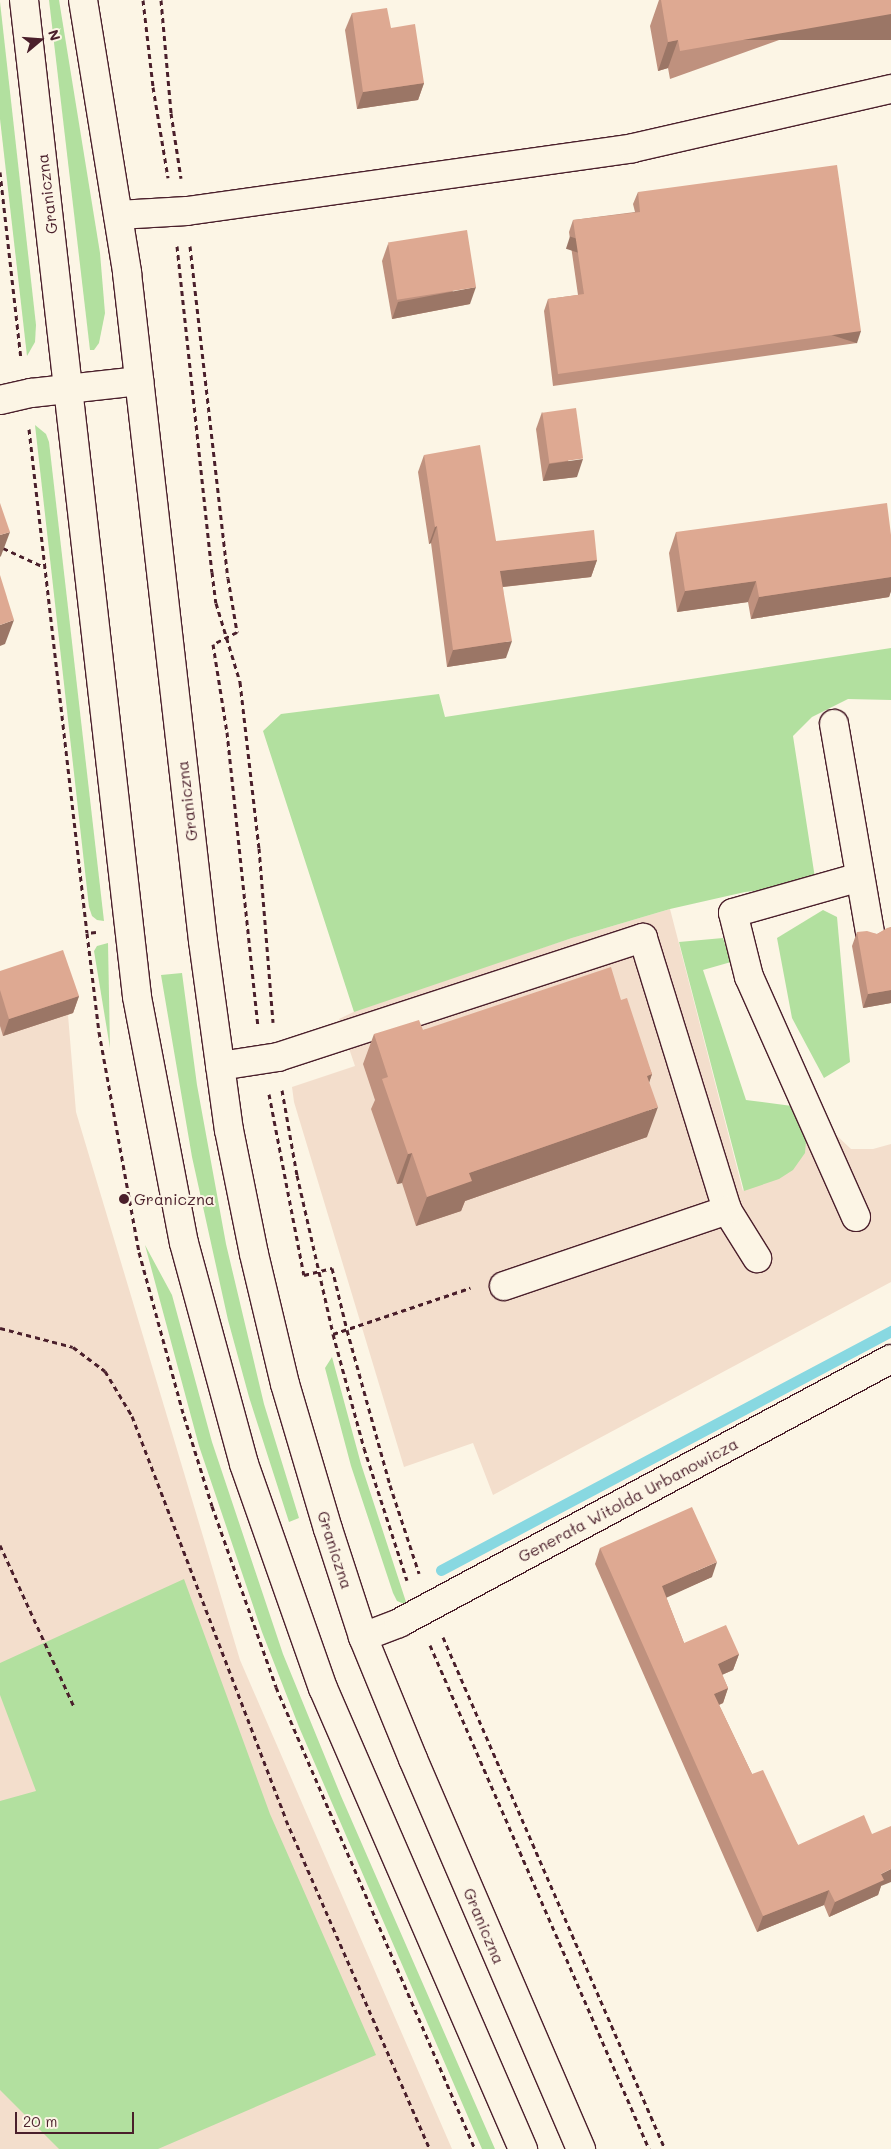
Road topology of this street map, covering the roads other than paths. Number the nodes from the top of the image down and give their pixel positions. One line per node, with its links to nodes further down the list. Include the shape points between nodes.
1 (24, 0): 6 (main road, Graniczna)
2 (83, 0): 4 (main road, Graniczna)
3 (891, 89): 4 (main road, via 632,148 186,211)
4 (118, 215): 5 (main road, Graniczna)
5 (139, 381): 6 (main road); 11 (main road, Graniczna)
6 (69, 388): 7 (main road); 18 (main road, Graniczna, via 137,996 184,1243 244,1464 323,1688)
7 (0, 400)
8 (834, 724): 9 (main road)
9 (860, 877): 10 (main road); 13 (main road, via 733,913 749,977)
10 (870, 932)
11 (220, 1066): 12 (main road, via 270,1058 643,938); 17 (main road, Graniczna, via 229,1130 270,1325 328,1529)
12 (727, 1210): 14 (main road); 15 (main road)
13 (856, 1217)
14 (757, 1258)
15 (504, 1286)
16 (891, 1359): 17 (main road, Generała Witolda Urbanowicza, via 399,1623)
17 (363, 1637): 19 (main road, Graniczna)
18 (523, 2149)
19 (580, 2149)

